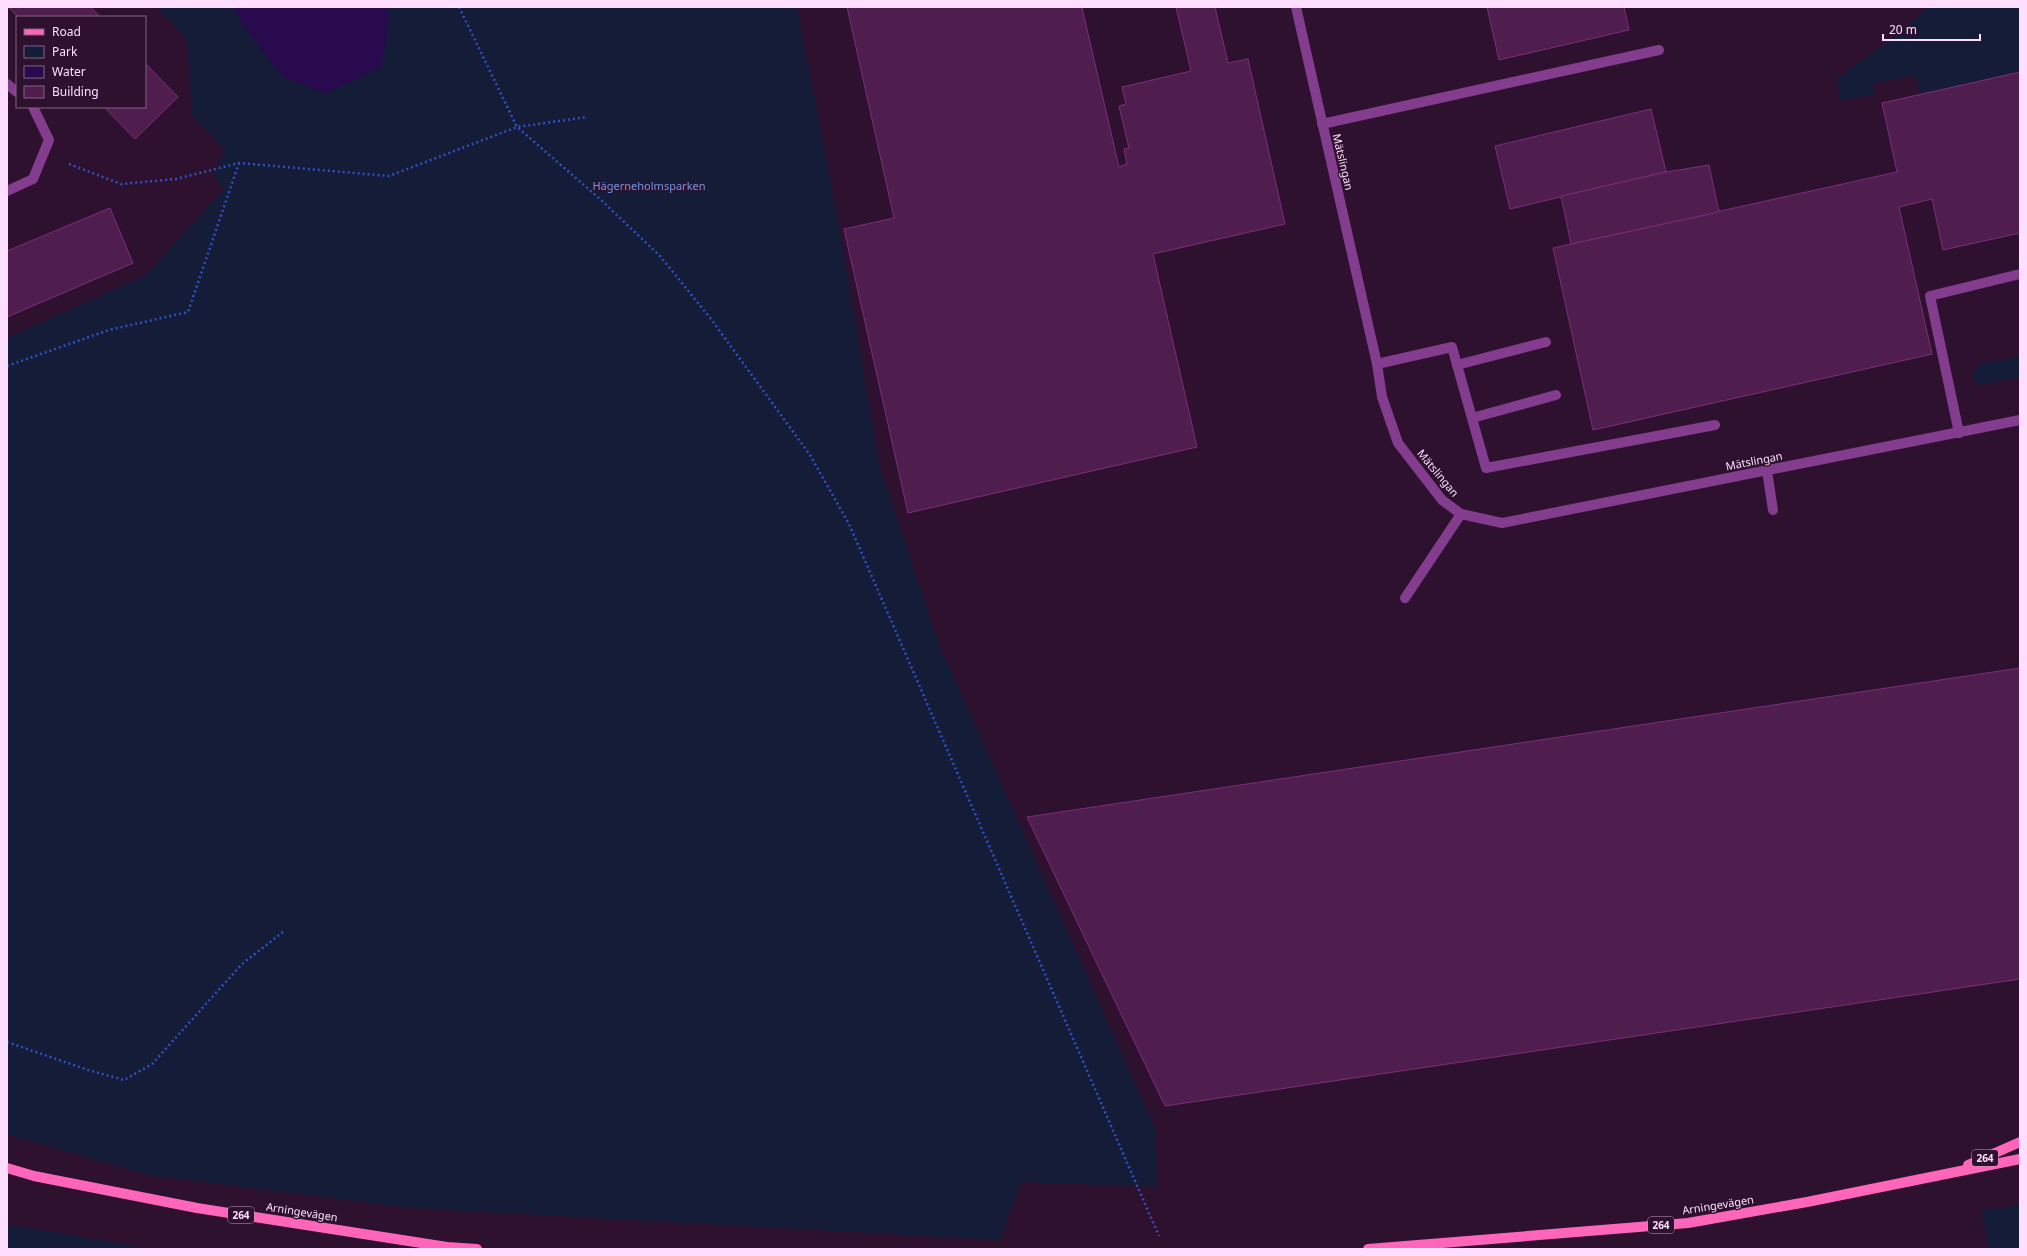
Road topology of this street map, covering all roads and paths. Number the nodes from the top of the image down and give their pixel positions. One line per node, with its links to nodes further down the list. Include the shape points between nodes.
1 (459, 7): 9 (path)
2 (1296, 7): 8 (street, Mätslingan)
3 (1659, 50): 8 (street)
4 (7, 84): 5 (street)
5 (16, 91)
6 (33, 108): 12 (street, via 49,140 33,179)
7 (587, 117): 9 (path)
8 (1322, 124): 15 (street, Mätslingan)
9 (517, 128): 10 (path, via 389,176); 33 (path, via 600,199 660,256 711,319 810,455 849,524)
10 (239, 163): 11 (path, via 176,179 120,184); 17 (path, via 188,312 110,330)
11 (69, 164)
12 (7, 191)
13 (2020, 274): 22 (street, via 1930,296)
14 (1546, 342): 16 (street)
15 (1377, 364): 16 (street, via 1452,347); 25 (street, Mätslingan, via 1382,397 1398,444 1442,500)
16 (1457, 365): 19 (street)
17 (7, 366)
18 (1556, 395): 19 (street)
19 (1472, 418): 21 (street, via 1486,468)
20 (2020, 420): 22 (street, Mätslingan)
21 (1715, 425)
22 (1959, 433): 23 (street, Mätslingan)
23 (1767, 471): 24 (street); 25 (street, Mätslingan, via 1502,523)
24 (1773, 510)
25 (1460, 514): 26 (street)
26 (1405, 598)
27 (283, 932): 28 (path, via 242,964 152,1064 124,1080)
28 (7, 1042)
29 (2020, 1142): 32 (main road, Arningevägen / 264)
30 (2020, 1159): 32 (main road, Arningevägen / 264)
31 (7, 1168): 34 (main road, Arningevägen / 264, via 34,1176 197,1208 447,1247)
32 (1950, 1173): 35 (main road, Arningevägen / 264, via 1688,1223)
33 (1159, 1236)
34 (478, 1249)
35 (1368, 1249)

